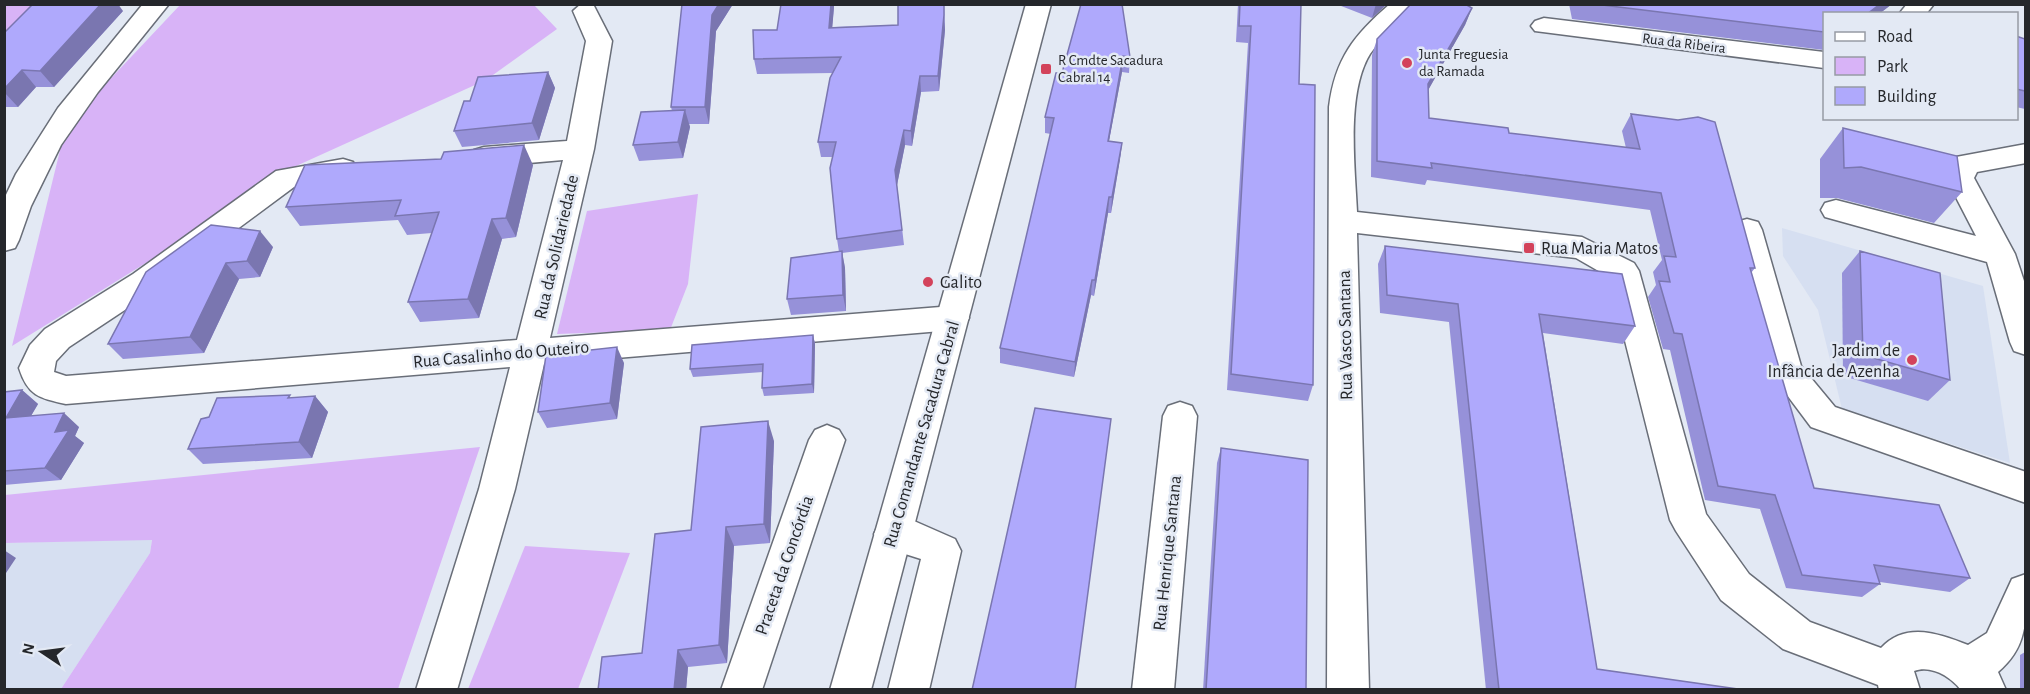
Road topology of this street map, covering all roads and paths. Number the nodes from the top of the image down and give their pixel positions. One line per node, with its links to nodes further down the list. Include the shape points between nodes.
1 (157, 4): 14 (street, via 84,90 50,139)
2 (1039, 4): 16 (street, Rua Comandante Sacadura Cabral)
3 (1406, 4): 12 (street, Rua Vasco Santana, via 1371,35 1348,69 1343,85)
4 (585, 11): 7 (street, Rua da Solidariedade, via 598,41)
5 (1544, 26): 6 (street, Rua da Ribeira)
6 (1823, 60)
7 (580, 149): 9 (street); 18 (street, Rua da Solidariedade)
8 (2025, 153): 15 (street, via 1966,164 1960,178)
9 (462, 159)
10 (368, 167): 18 (street, Rua Casalinho do Outeiro, via 286,178 144,282 57,338 42,354 36,369 40,380 66,390)
11 (1836, 210): 15 (street)
12 (1343, 221): 25 (street, via 1582,248 1623,271 1689,520 1735,587 1797,636); 31 (street, Rua Vasco Santana)
13 (1746, 230): 21 (street, via 1786,371 1823,417)
14 (4, 240)
15 (2000, 254): 17 (street)
16 (953, 318): 18 (street, Rua Casalinho do Outeiro); 22 (street, Rua Comandante Sacadura Cabral)
17 (2025, 342)
18 (532, 351): 26 (street, Rua da Solidariedade, via 478,557)
19 (1179, 416): 30 (street, Rua Henrique Santana)
20 (827, 440): 27 (street, Praceta da Concórdia)
21 (2025, 488)
22 (893, 534): 28 (street, Rua Comandante Sacadura Cabral); 29 (street, via 914,538 942,551)
23 (2025, 592): 24 (street, via 2001,646)
24 (1977, 679): 25 (street, via 1955,658 1925,648 1902,654 1896,662)
25 (1897, 681)
26 (436, 690)
27 (741, 690)
28 (850, 690)
29 (908, 690)
30 (1153, 690)
31 (1348, 690)

